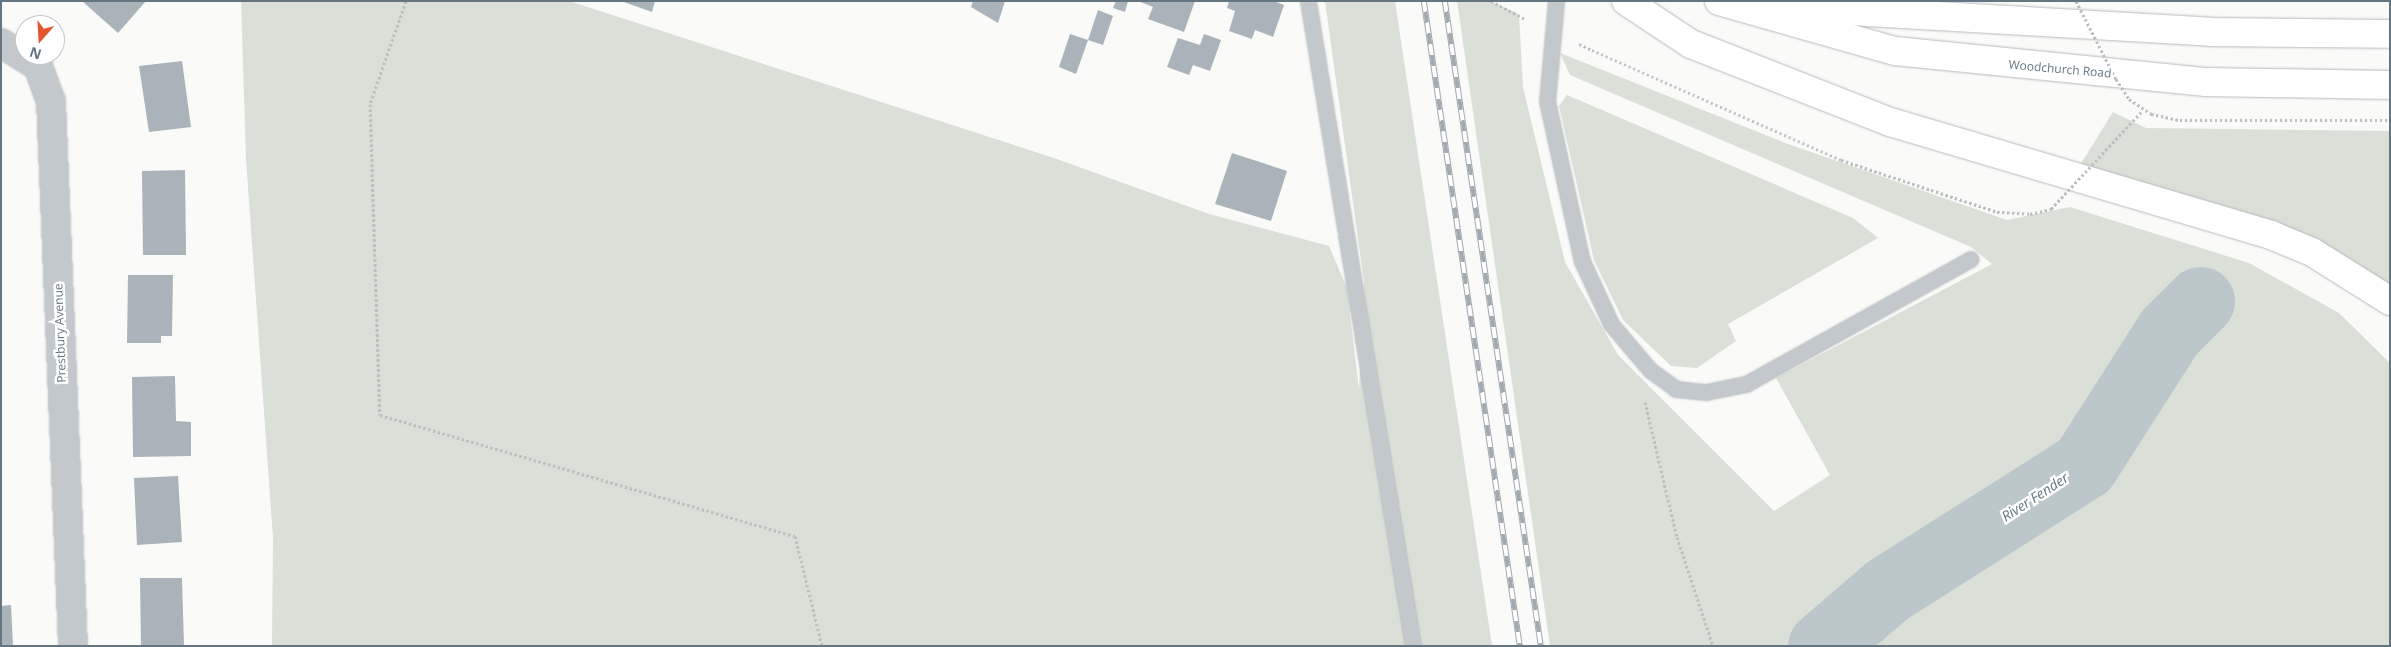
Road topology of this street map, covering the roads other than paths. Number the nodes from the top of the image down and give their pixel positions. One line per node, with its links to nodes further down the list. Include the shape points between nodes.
1 (1308, 1): 11 (lane)
2 (1556, 1): 8 (lane, via 1547,101 1582,261 1611,324 1650,370 1676,389 1706,392 1746,384)
3 (1626, 1): 9 (main road, via 1691,44 1890,122 2270,235 2312,252)
4 (1728, 4): 5 (main road, Woodchurch Road, via 2211,32); 7 (main road, Woodchurch Road, via 1895,51 2206,82)
5 (2390, 34)
6 (1, 43): 10 (street, Prestbury Avenue, via 38,66 51,101)
7 (2390, 85)
8 (1971, 259)
9 (2390, 301)
10 (72, 646)
11 (1413, 646)

